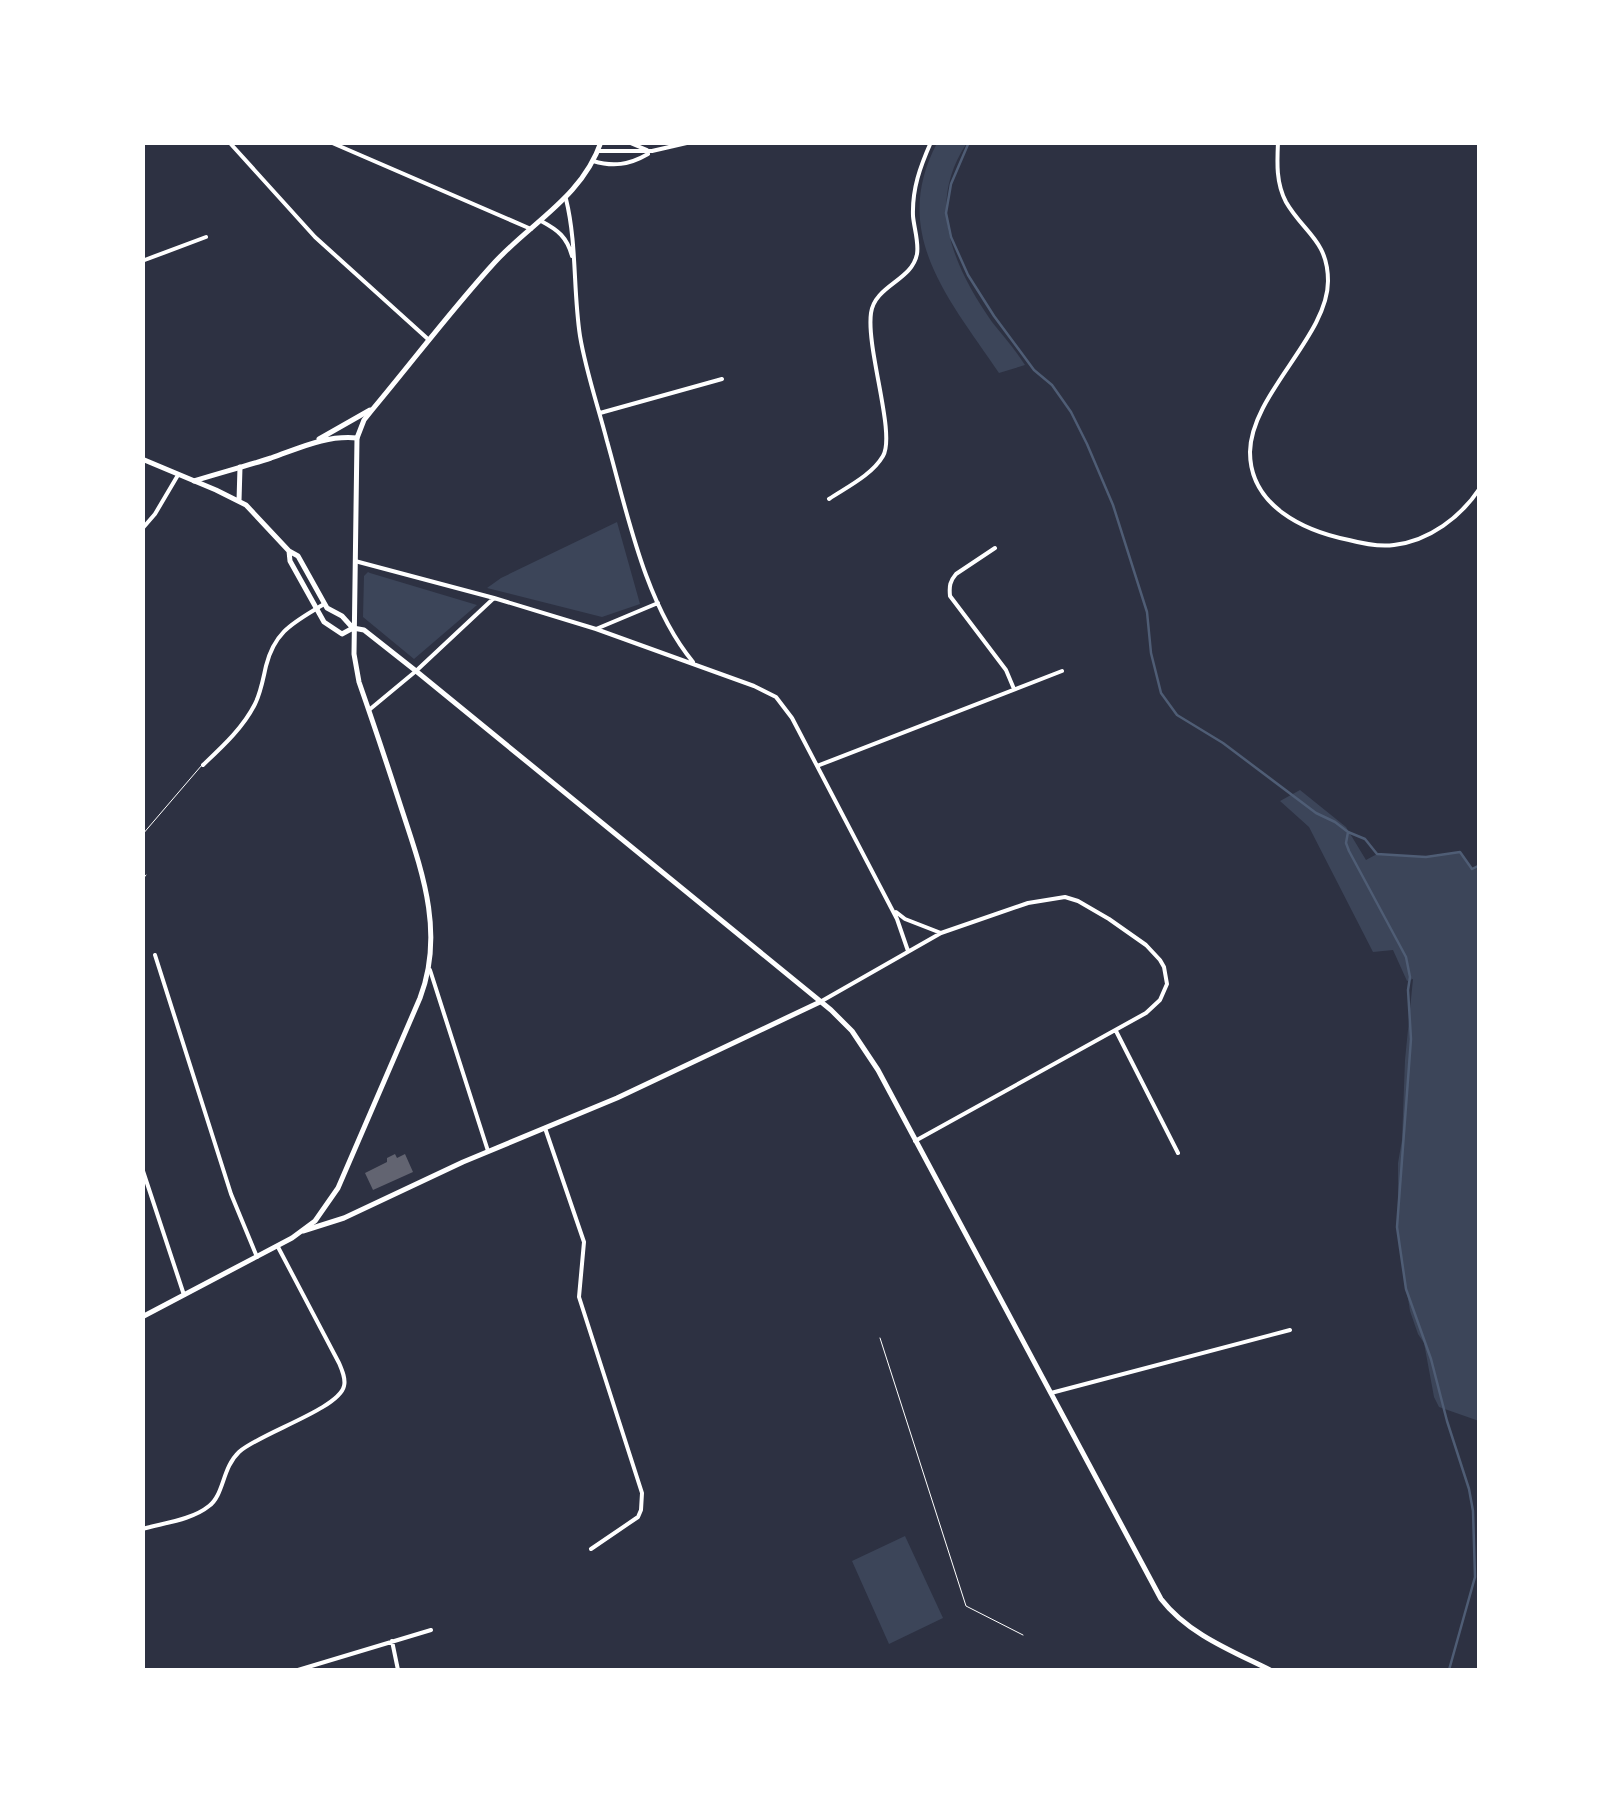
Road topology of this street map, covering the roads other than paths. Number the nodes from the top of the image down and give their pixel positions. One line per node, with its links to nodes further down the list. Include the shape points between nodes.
1 (229, 142): 17 (street, via 315,238)
2 (330, 142): 13 (street)
3 (601, 142): 8 (street)
4 (628, 142): 9 (street)
5 (690, 142): 9 (street)
6 (930, 142): 29 (street, via 914,186 916,257 877,297 870,316 886,452)
7 (1278, 142): 28 (street, via 1281,188 1318,242 1328,282 1322,308 1254,427 1250,452 1260,488 1301,526 1385,546 1438,529)
8 (598, 150): 9 (street); 10 (street)
9 (652, 151): 10 (street, via 617,165)
10 (592, 161): 11 (street)
11 (566, 198): 12 (street); 16 (street)
12 (541, 220): 13 (street); 16 (street, via 562,234)
13 (531, 229): 17 (street)
14 (206, 237): 15 (street)
15 (142, 261)
16 (573, 261): 20 (street, via 580,337)
17 (430, 340): 19 (street)
18 (722, 379): 20 (street)
19 (372, 410): 21 (street); 22 (street)
20 (600, 413): 39 (street)
21 (356, 438): 22 (street); 35 (street)
22 (316, 441): 24 (street)
23 (142, 460): 25 (street)
24 (240, 467): 26 (street); 30 (street)
25 (178, 475): 26 (street); 32 (street)
26 (194, 481): 30 (street)
27 (1480, 488): 28 (street)
28 (1474, 497): 31 (street)
29 (829, 498)
30 (239, 501): 34 (street)
31 (1480, 501)
32 (142, 529)
33 (994, 548): 47 (street, via 956,574 950,596)
34 (289, 551): 36 (street); 37 (street)
35 (354, 561): 38 (street); 42 (street)
36 (306, 570): 37 (street); 40 (street)
37 (298, 575): 41 (street)
38 (494, 598): 43 (street); 45 (street)
39 (658, 603): 43 (street); 44 (street)
40 (324, 604): 41 (street); 42 (street)
41 (316, 608): 42 (street, via 334,630 345,634); 49 (street, via 276,638 252,710)
42 (353, 628): 45 (street); 48 (street, via 355,666)
43 (596, 629): 44 (street)
44 (697, 665): 50 (street, via 776,697)
45 (416, 671): 48 (street); 59 (street)
46 (1062, 671): 47 (street)
47 (1014, 689): 50 (street)
48 (369, 710): 58 (street, via 426,886)
49 (203, 765): 51 (lane)
50 (817, 766): 54 (street)
51 (142, 834)
52 (146, 875): 53 (lane)
53 (142, 880)
54 (892, 908): 55 (street); 56 (street)
55 (941, 933): 56 (street); 60 (street, via 1039,900 1065,897 1086,904 1146,946 1166,974 1160,1000)
56 (908, 951): 59 (street)
57 (155, 955): 68 (street)
58 (429, 969): 63 (street); 66 (street, via 338,1188)
59 (820, 1002): 61 (street); 62 (street, via 863,1045)
60 (1116, 1031): 62 (street); 64 (street)
61 (545, 1128): 63 (street); 74 (street, via 584,1242 579,1297 642,1493 638,1517)
62 (915, 1141): 72 (street)
63 (488, 1151): 66 (street)
64 (1178, 1153)
65 (142, 1168): 69 (street)
66 (303, 1231): 67 (street)
67 (277, 1246): 68 (street); 73 (street, via 339,1364 342,1391 241,1450 212,1504)
68 (257, 1257): 69 (street)
69 (184, 1295): 70 (street)
70 (142, 1317)
71 (1290, 1330): 72 (street)
72 (1052, 1393): 79 (street, via 1163,1602 1195,1631)
73 (142, 1528)
74 (592, 1549)
75 (431, 1630): 76 (street)
76 (392, 1641): 77 (street); 78 (street)
77 (298, 1670)
78 (398, 1670)
79 (1270, 1670)

